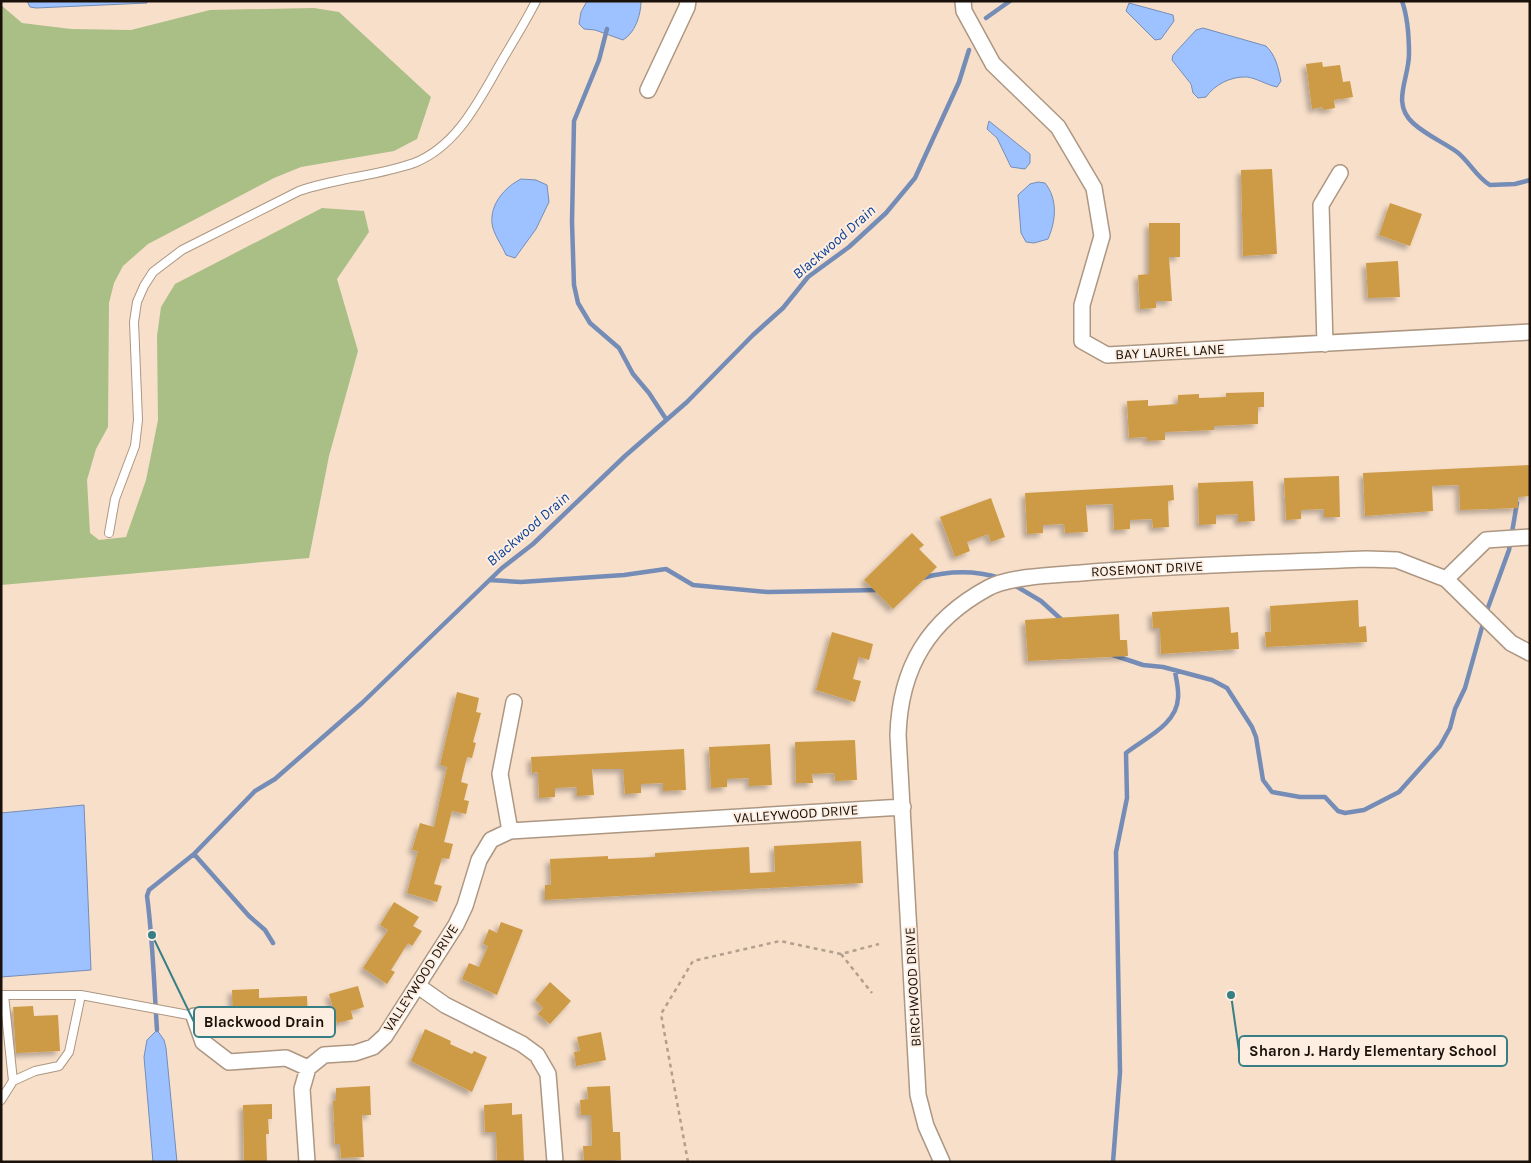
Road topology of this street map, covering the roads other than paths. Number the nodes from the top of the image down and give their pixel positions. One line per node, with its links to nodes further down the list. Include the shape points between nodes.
1 (536, 1): 8 (lane, via 470,115 457,132 433,152 397,168 299,191 182,250 153,272 137,302 134,322 138,420 135,446 116,499)
2 (688, 1): 4 (street)
3 (963, 1): 7 (street, BAY LAUREL LANE, via 964,11 993,64 1058,127 1094,188 1102,236 1082,305 1082,340 1107,355)
4 (648, 90)
5 (1340, 172): 7 (street, via 1322,205)
6 (1530, 332): 7 (street, BAY LAUREL LANE)
7 (1325, 344)
8 (109, 533)
9 (1530, 537): 10 (street, via 1486,540)
10 (1446, 579): 11 (street, ROSEMONT DRIVE, via 1511,643); 13 (street, ROSEMONT DRIVE, via 1397,560 1366,559 1107,571 1032,577 990,587 953,611 932,632 914,659 899,712)
11 (1530, 653)
12 (514, 702): 14 (street, via 500,774)
13 (903, 807): 14 (street, VALLEYWOOD DRIVE); 24 (street, BIRCHWOOD DRIVE, via 918,1095 926,1126)
14 (510, 832): 15 (street, VALLEYWOOD DRIVE, via 490,840 479,860 466,906)
15 (418, 986): 19 (street, VALLEYWOOD DRIVE, via 373,1047 355,1053 324,1055); 23 (street, via 537,1055 548,1074)
16 (2, 995): 17 (lane); 20 (lane)
17 (81, 995): 18 (lane); 20 (lane, via 69,1052 59,1066)
18 (194, 1016): 19 (street, via 203,1042 229,1062 286,1058)
19 (308, 1068): 22 (street, via 302,1090)
20 (13, 1081): 21 (lane)
21 (1, 1100)
22 (306, 1162)
23 (555, 1162)
24 (942, 1162)

